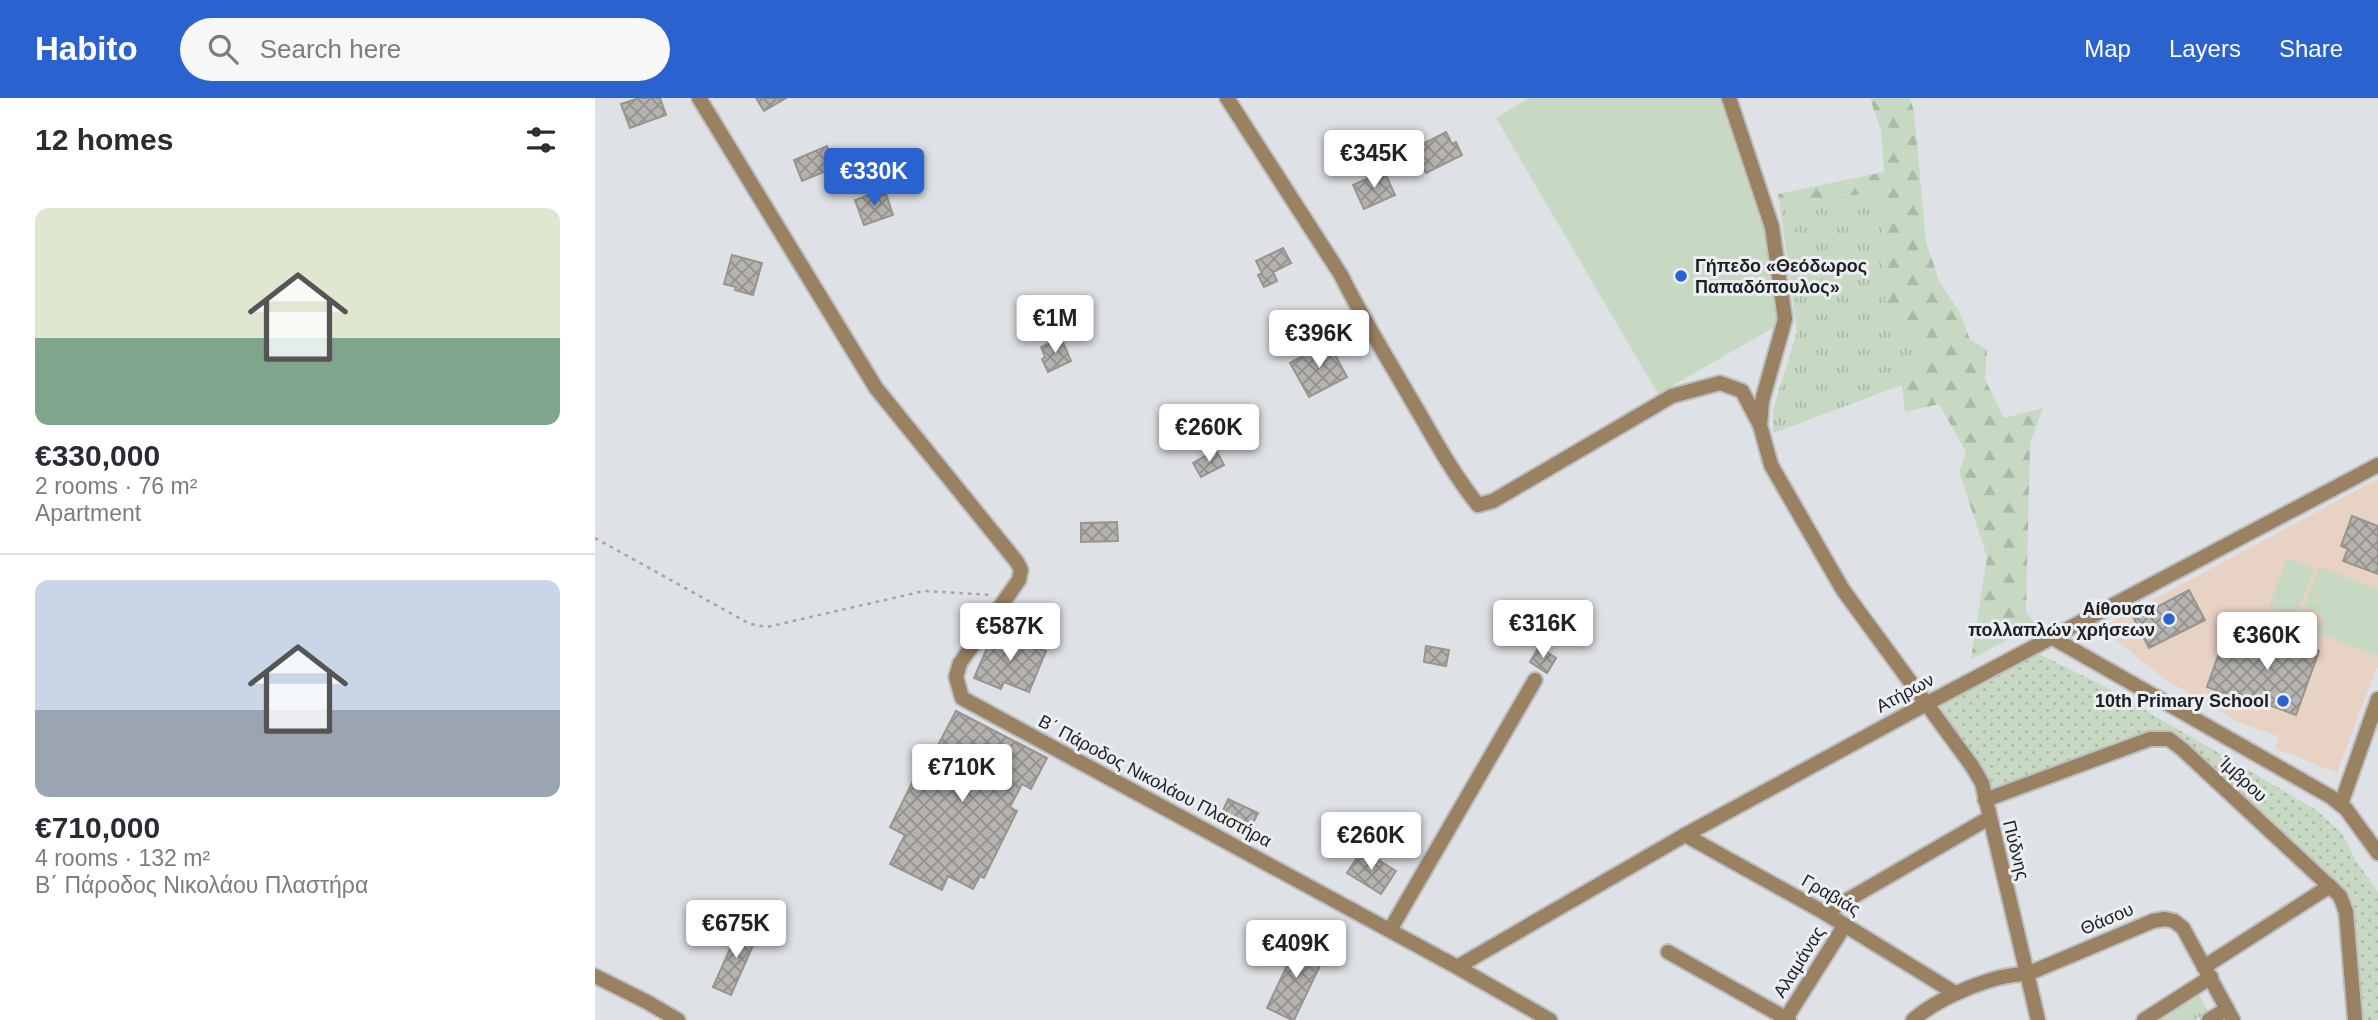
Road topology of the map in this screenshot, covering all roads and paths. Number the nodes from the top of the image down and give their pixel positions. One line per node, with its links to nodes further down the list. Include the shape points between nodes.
1 (699, 98): 7 (street, via 876,388 1017,562 1020,580)
2 (1227, 98): 4 (street, via 1341,275 1463,487 1478,505 1493,501 1672,396 1720,383 1742,391)
3 (1729, 98): 4 (street, via 1772,227 1785,319 1762,401)
4 (1760, 425): 11 (street, Πύδνης, via 1771,465 1843,590)
5 (2378, 465): 8 (street, Ατήρων)
6 (595, 538): 7 (path, via 750,624 767,627 924,591)
7 (1008, 596): 21 (street, Β΄ Πάροδος Νικολάου Πλαστήρα, via 960,663 956,677 962,698)
8 (2051, 637): 11 (street, Ατήρων); 14 (street)
9 (1535, 680): 21 (street)
10 (2378, 699): 12 (street)
11 (1926, 704): 13 (street, Πύδνης, via 1972,766); 16 (street, Ατήρων)
12 (2372, 732): 14 (street)
13 (1985, 800): 15 (street, Πύδνης); 18 (street, Ίμβρου, via 2150,739 2169,739)
14 (2341, 804): 17 (street)
15 (1989, 818): 19 (street); 25 (street, Πύδνης)
16 (1685, 835): 19 (street, Γραβιάς); 23 (street, Ατήρων)
17 (2378, 853)
18 (2330, 887): 24 (street); 36 (street, Ίμβρου, via 2340,896 2346,912)
19 (1825, 913): 20 (street, Γραβιάς)
20 (1845, 925): 27 (street, Γραβιάς); 29 (street, Αλαμάνας)
21 (1390, 930): 23 (street, Β΄ Πάροδος Νικολάου Πλαστήρα)
22 (1668, 952): 29 (street)
23 (1457, 967): 31 (street, Β΄ Πάροδος Νικολάου Πλαστήρα)
24 (2207, 972): 25 (street, Θάσου, via 2183,928 2165,919); 28 (street, Θάσου); 34 (street)
25 (2027, 974): 27 (street, Θάσου); 33 (street, Πύδνης)
26 (595, 976): 30 (street)
27 (1955, 993): 32 (street, Θάσου)
28 (2230, 1014): 35 (street)
29 (1787, 1019)
30 (678, 1020)
31 (1549, 1020)
32 (1913, 1020)
33 (2038, 1020)
34 (2144, 1020)
35 (2209, 1020)
36 (2355, 1020)

